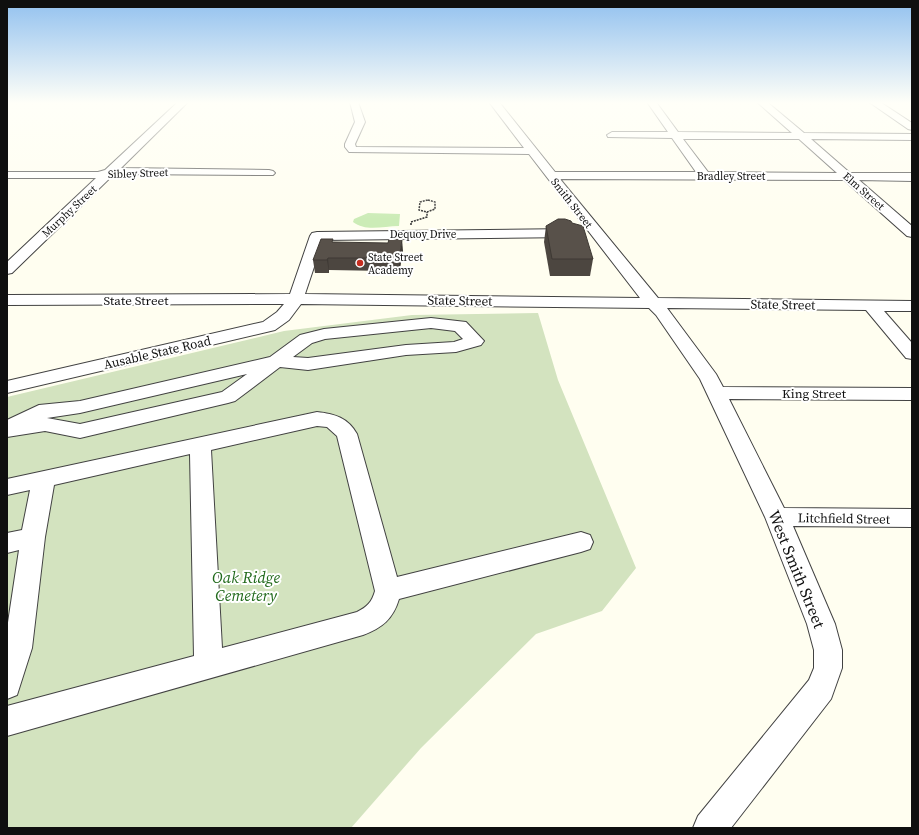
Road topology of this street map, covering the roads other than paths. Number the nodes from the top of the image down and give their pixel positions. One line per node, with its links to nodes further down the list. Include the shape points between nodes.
1 (142, 141): 7 (street, Murphy Street)
2 (352, 141): 6 (street, via 350,147 356,150)
3 (524, 141): 6 (street, Smith Street)
4 (680, 141): 11 (street)
5 (807, 141): 12 (street, Elm Street)
6 (532, 151): 10 (street, Smith Street)
7 (109, 173): 8 (street, Sibley Street); 9 (street, Sibley Street); 16 (street, Murphy Street)
8 (269, 173)
9 (7, 175)
10 (551, 175): 11 (street, Bradley Street); 14 (street, Smith Street)
11 (705, 176): 12 (street, Bradley Street)
12 (848, 177): 13 (street, Bradley Street); 15 (street, Elm Street)
13 (912, 177)
14 (595, 232): 17 (street, Dequoy Drive, via 317,236); 19 (street, Smith Street)
15 (912, 233)
16 (7, 270)
17 (296, 299): 18 (street, State Street); 19 (street, State Street); 24 (street, Ausable State Road, via 283,316 269,326)
18 (7, 300)
19 (652, 303): 20 (street, State Street); 25 (street, West Smith Street, via 662,312 709,378)
20 (870, 305): 21 (street, State Street); 22 (street)
21 (912, 306)
22 (912, 354)
23 (277, 361): 23 (street, via 308,364 406,350 456,347 475,341 460,326 431,323 324,334 306,339); 27 (street, via 228,397 80,431 45,424)
24 (7, 387)
25 (716, 393): 26 (street, King Street); 31 (street, West Smith Street)
26 (912, 394)
27 (7, 429)
28 (200, 444): 29 (street); 36 (street, via 317,419 339,424 347,434); 37 (street)
29 (44, 478): 30 (street); 33 (street)
30 (7, 487)
31 (777, 517): 32 (street, Litchfield Street); 40 (street, West Smith Street, via 821,624 828,650 828,668 821,689)
32 (912, 518)
33 (33, 537): 35 (street); 38 (street, via 18,648)
34 (581, 542): 36 (street)
35 (7, 543)
36 (388, 591): 37 (street, via 386,604 378,615 363,623)
37 (209, 666): 39 (street)
38 (7, 685)
39 (7, 720)
40 (710, 828)

